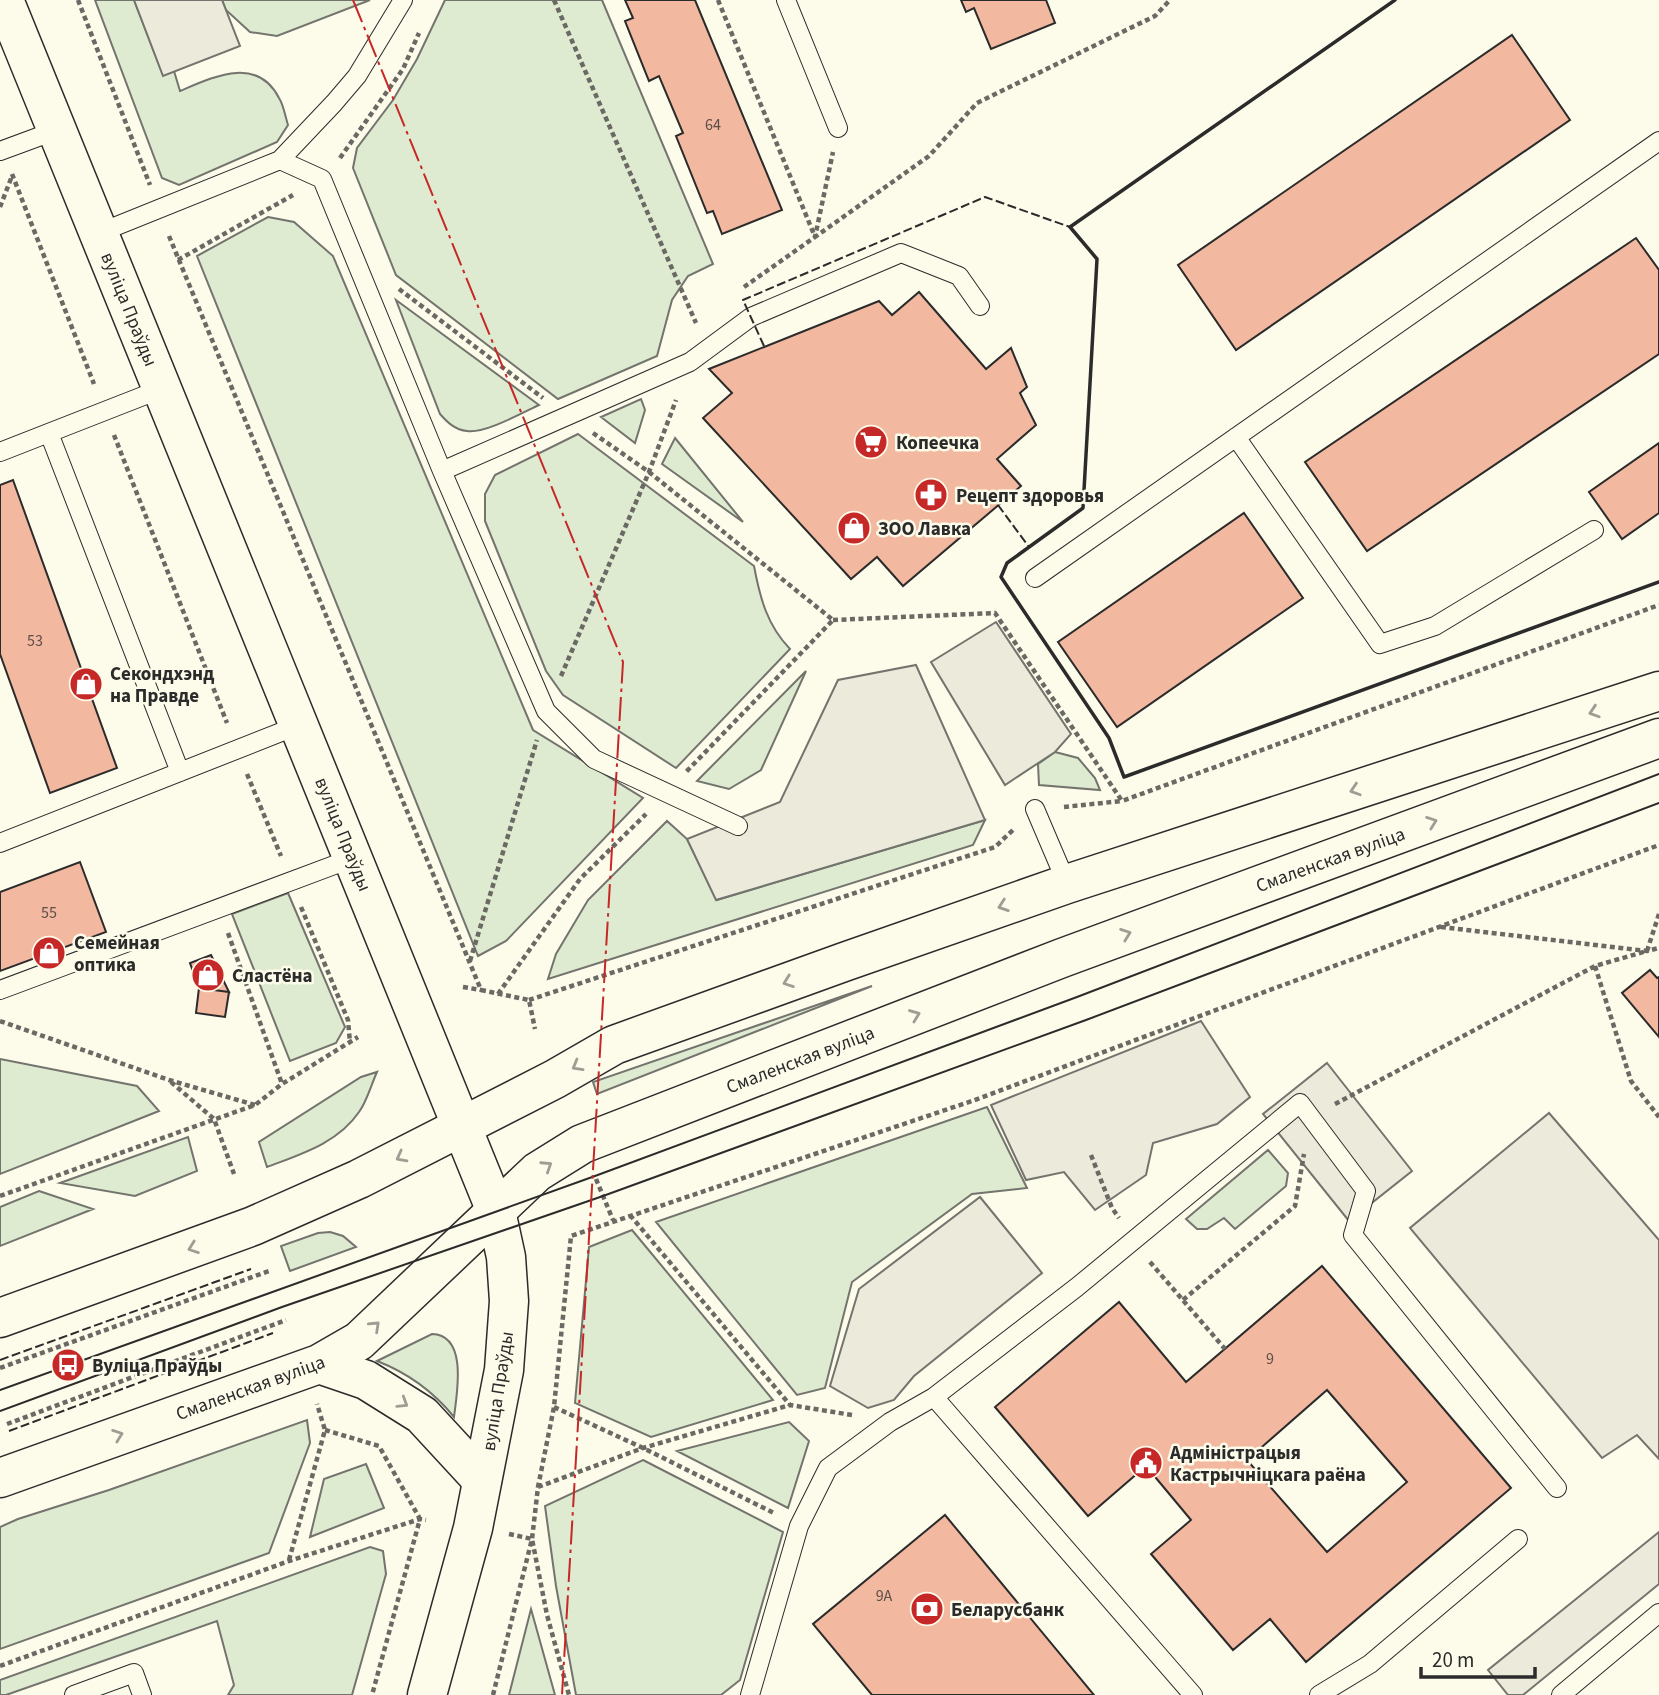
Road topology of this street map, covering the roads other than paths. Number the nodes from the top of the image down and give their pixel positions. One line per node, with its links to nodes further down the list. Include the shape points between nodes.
1 (4, 0): 5 (main road, вуліца Праўды)
2 (403, 0): 8 (lane, via 357,76)
3 (786, 0): 4 (lane)
4 (838, 128)
5 (57, 130): 7 (lane); 9 (main road, вуліца Праўды)
6 (1657, 146): 13 (lane)
7 (1, 150)
8 (280, 160): 9 (lane); 15 (lane, via 322,178)
9 (99, 233): 11 (main road, вуліца Праўды)
10 (980, 306): 15 (lane, via 959,276 901,253 751,317 690,362)
11 (161, 388): 12 (lane); 19 (main road, вуліца Праўды)
12 (48, 433): 14 (lane); 21 (lane)
13 (1236, 437): 16 (lane, via 1380,645 1436,626); 17 (lane)
14 (0, 452)
15 (442, 471): 23 (lane, via 546,711 594,759)
16 (1594, 530)
17 (1035, 578)
18 (1659, 691): 26 (main road, one-way to 26)
19 (299, 725): 21 (lane); 25 (main road, вуліца Праўды)
20 (1659, 738): 29 (main road, Смаленская вуліца, one-way to 20, via 537,1172 582,1144 1062,958)
21 (180, 772): 24 (lane)
22 (1035, 809): 26 (lane)
23 (738, 826)
24 (0, 843)
25 (353, 858): 27 (lane); 28 (main road, вуліца Праўды)
26 (1067, 884): 28 (main road, one-way to 28, via 614,1045)
27 (0, 990)
28 (461, 1125): 29 (main road, вуліца Праўды); 30 (main road, one-way to 30, via 359,1179 253,1226)
29 (496, 1211): 31 (main road, Смаленская вуліца, one-way to 29, via 359,1341); 34 (main road, вуліца Праўды, via 506,1256 508,1331)
30 (0, 1318)
31 (319, 1364): 33 (main road, Смаленская вуліца, one-way to 31); 34 (main road, one-way to 34, via 366,1380 422,1415)
32 (934, 1397): 35 (lane, via 1077,1287 1300,1103 1366,1191 1353,1235); 38 (lane); 42 (lane, via 890,1422 828,1468 799,1526)
33 (0, 1478)
34 (482, 1480): 41 (main road, вуліца Праўды, via 468,1550)
35 (1557, 1488)
36 (1518, 1539): 45 (lane, via 1370,1664)
37 (1659, 1613): 46 (lane)
38 (1175, 1676): 43 (lane); 44 (lane)
39 (74, 1695): 40 (lane, via 134,1673)
40 (142, 1695)
41 (427, 1695)
42 (750, 1695)
43 (1174, 1695)
44 (1193, 1695)
45 (1319, 1695)
46 (1561, 1695)

